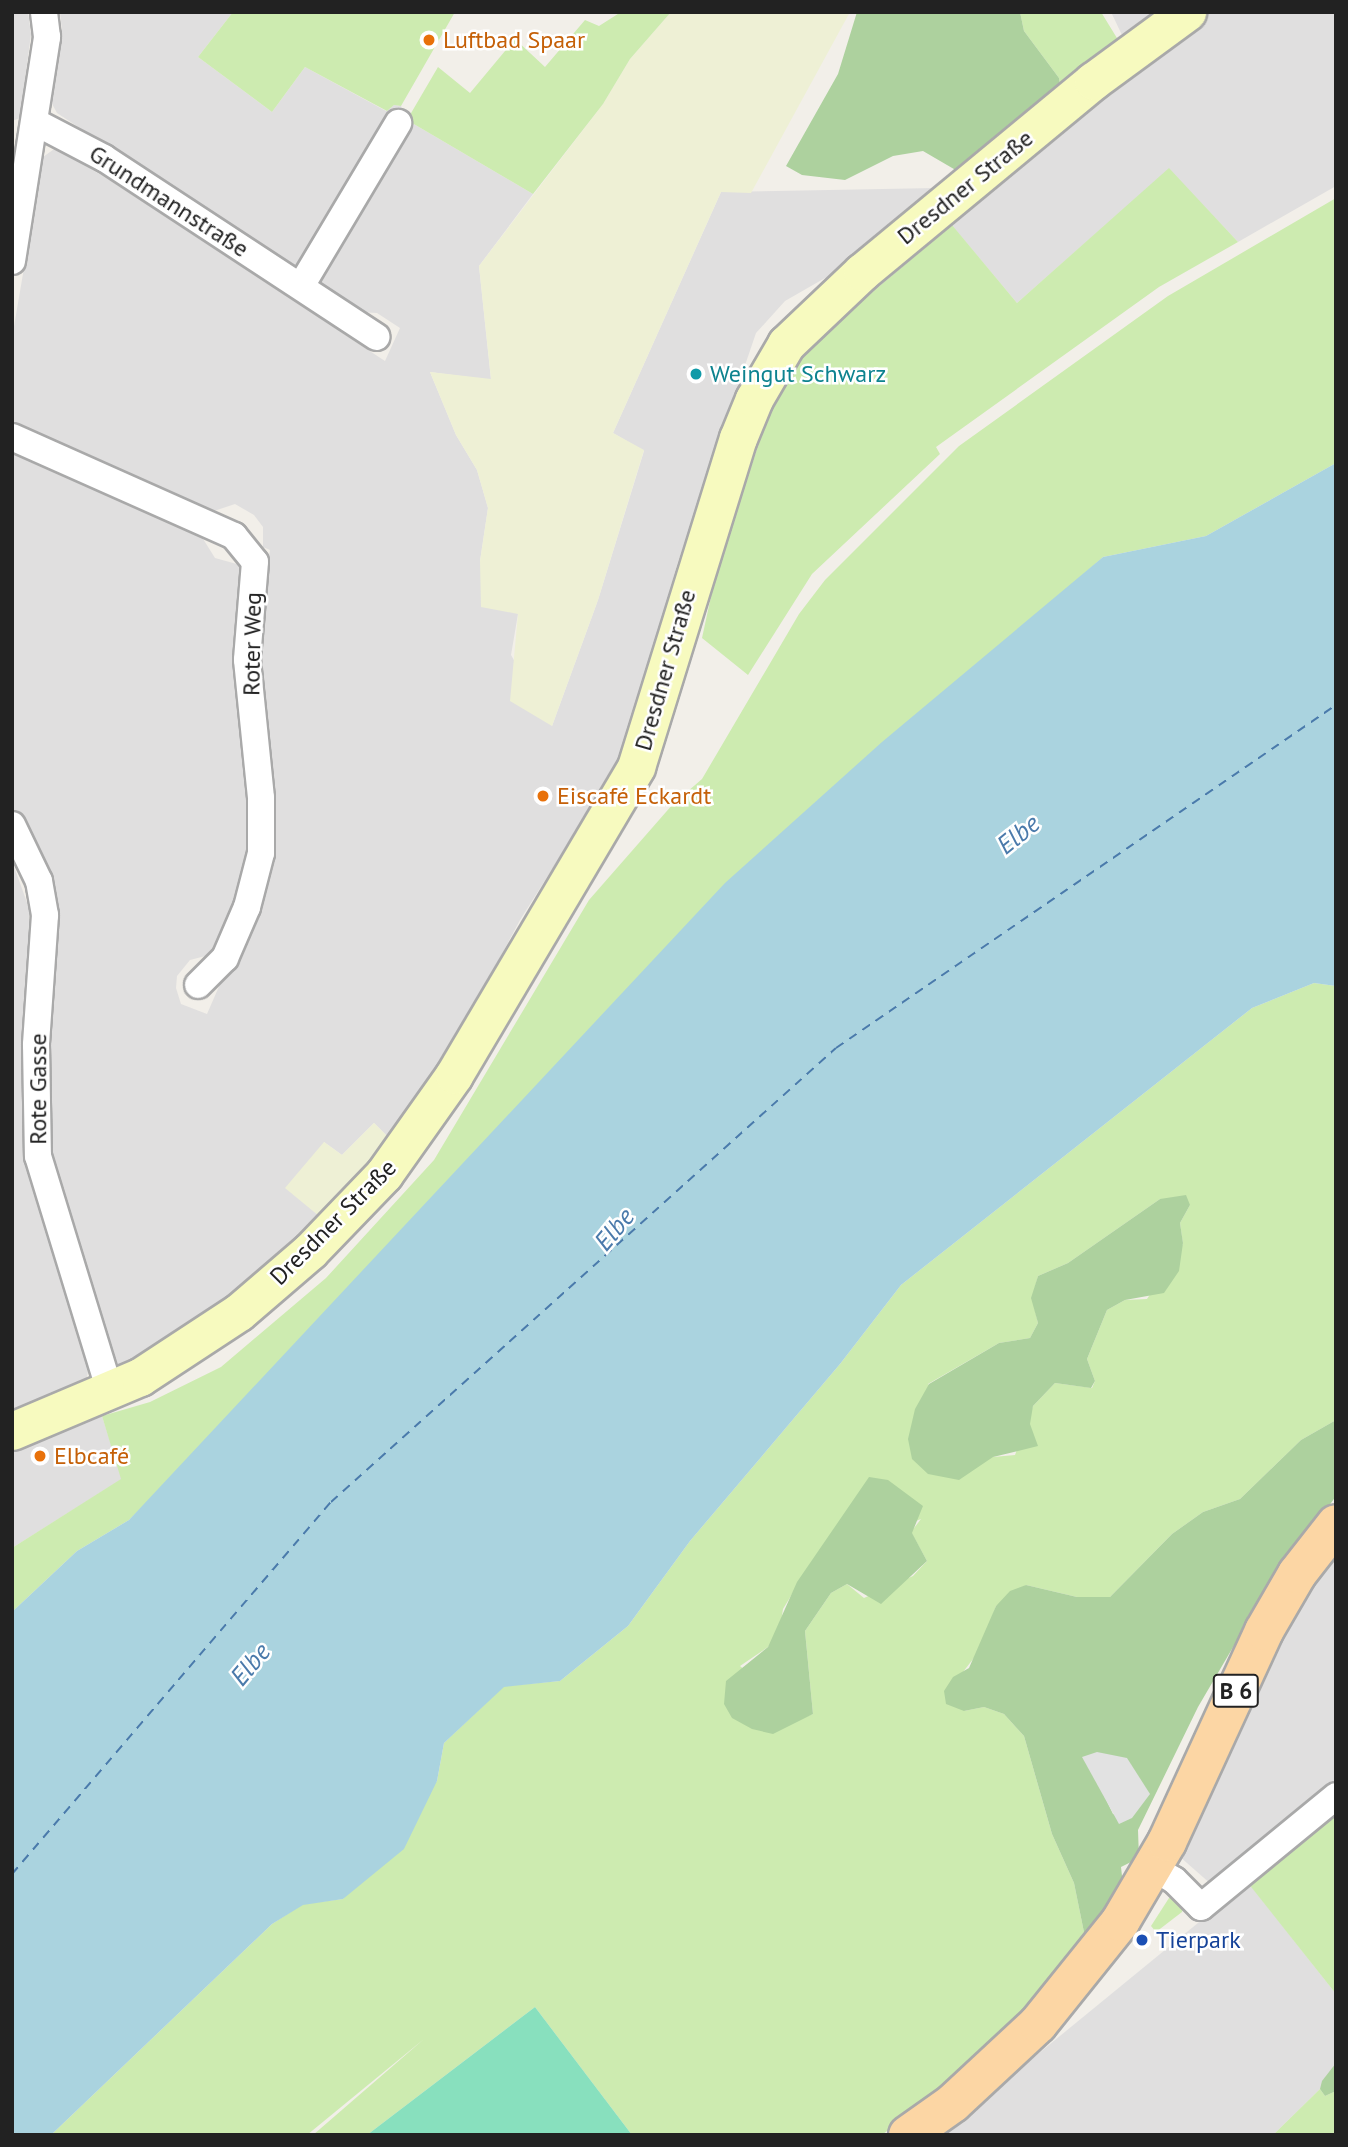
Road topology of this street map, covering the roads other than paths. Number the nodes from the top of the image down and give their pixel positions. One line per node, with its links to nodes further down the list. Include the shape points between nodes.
1 (44, 12): 4 (street, via 47,37)
2 (1187, 12): 11 (main road, Dresdner Straße, via 1093,81 862,272 786,344 738,438 636,767 422,1126 349,1213 277,1281 166,1362)
3 (398, 123): 6 (street)
4 (26, 132): 5 (street); 6 (street, Grundmannstraße, via 104,158)
5 (12, 261)
6 (301, 286): 7 (street, Grundmannstraße)
7 (377, 337)
8 (12, 437): 10 (street, Roter Weg, via 234,536 255,562 247,660 261,797 261,853 247,907 225,958)
9 (12, 825): 11 (street, Rote Gasse, via 39,881 45,915 36,1045 38,1156)
10 (198, 985)
11 (110, 1391): 12 (main road, Dresdner Straße)
12 (12, 1431)
13 (1336, 1524): 15 (main road, B 6, via 1297,1574 1264,1631 1188,1801)
14 (1336, 1796): 15 (street, via 1200,1907 1174,1880)
15 (1152, 1867): 16 (main road, B 6, via 1089,1964 1038,2024 953,2103)
16 (908, 2135)

